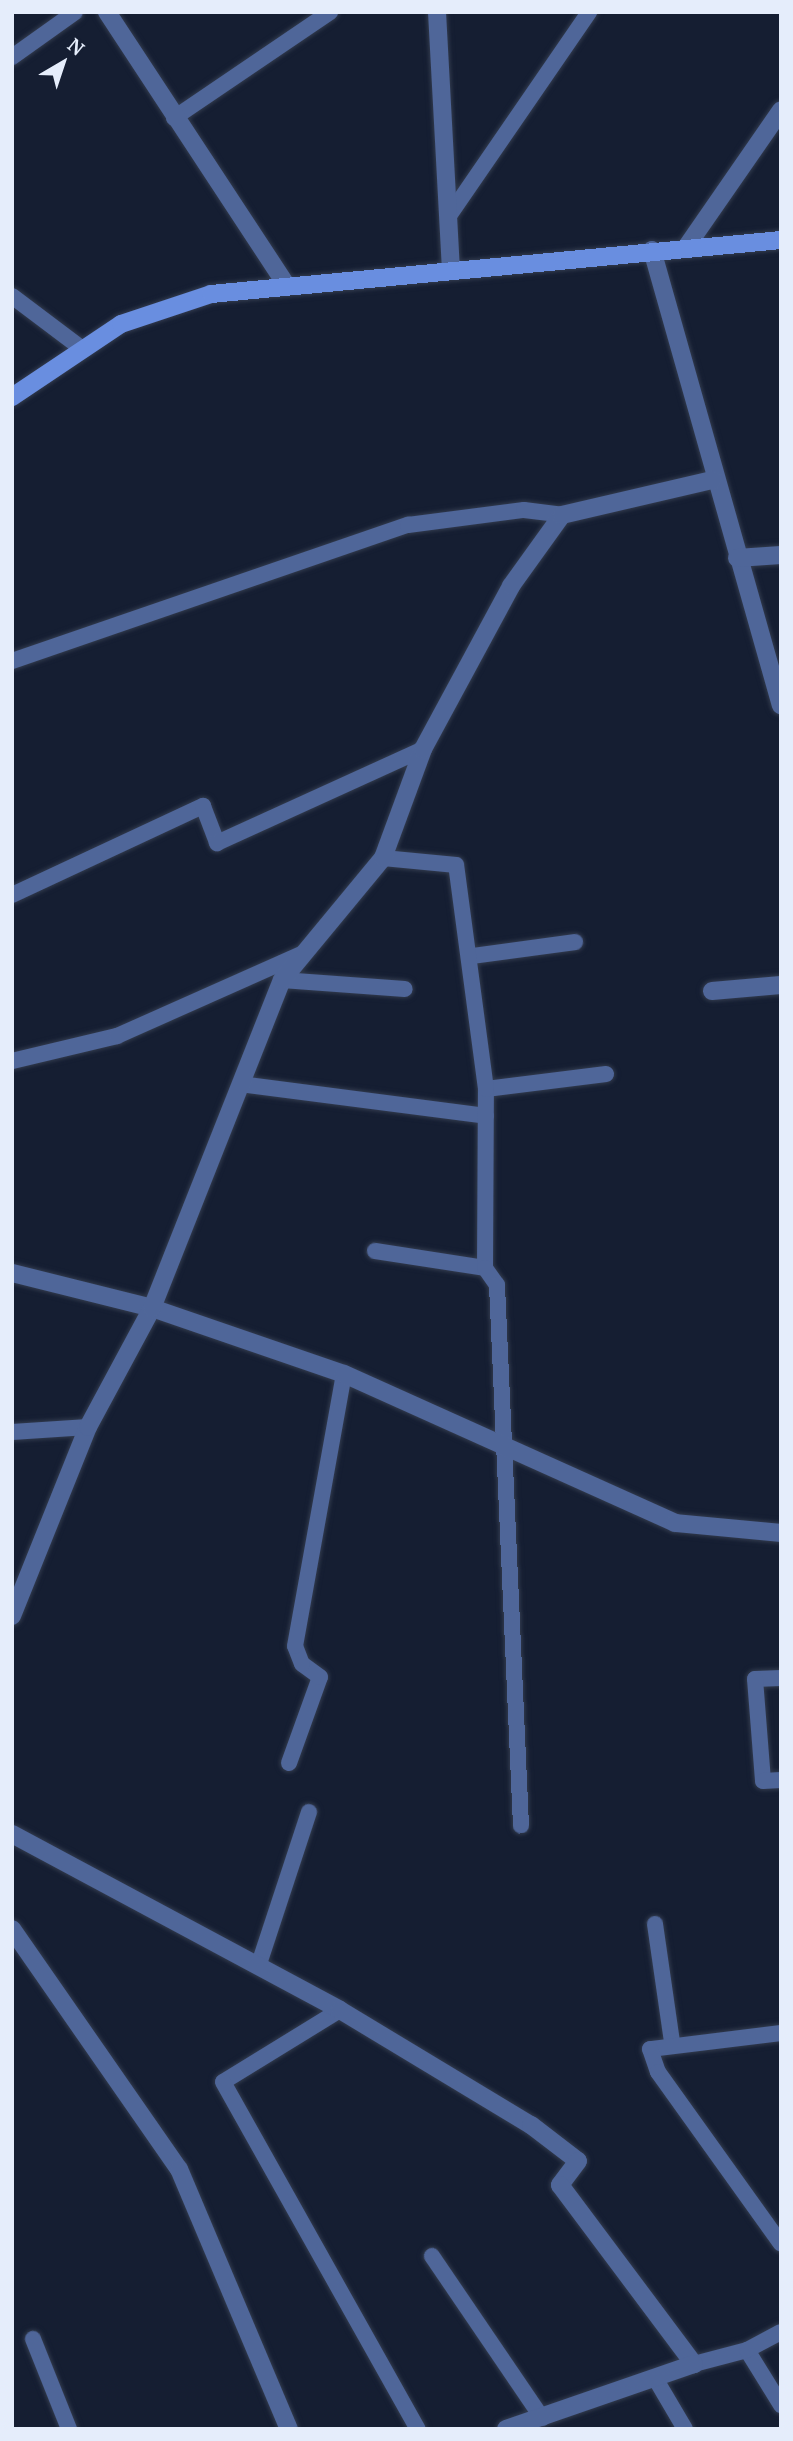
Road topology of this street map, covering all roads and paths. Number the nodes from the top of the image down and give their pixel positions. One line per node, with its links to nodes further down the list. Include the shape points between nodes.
1 (75, 12): 6 (lane)
2 (107, 12): 8 (street)
3 (330, 12): 8 (lane)
4 (437, 12): 9 (street)
5 (589, 12): 9 (lane)
6 (12, 57)
7 (781, 110): 11 (street)
8 (174, 118): 14 (street)
9 (451, 212): 13 (street)
10 (781, 240): 11 (street)
11 (687, 246): 12 (street)
12 (652, 250): 13 (street); 18 (street)
13 (451, 268): 14 (street)
14 (286, 285): 16 (street, via 162,307)
15 (12, 296): 16 (lane)
16 (81, 348): 17 (street)
17 (12, 397)
18 (713, 481): 19 (street); 21 (street)
19 (562, 515): 22 (lane, via 524,510 408,525); 24 (street, via 510,586)
20 (781, 555): 21 (street)
21 (737, 558): 23 (street)
22 (12, 661)
23 (781, 705)
24 (423, 749): 25 (street); 26 (lane, via 217,843 203,806)
25 (383, 858): 28 (street); 29 (lane, via 456,865)
26 (12, 895)
27 (575, 942): 29 (lane)
28 (301, 954): 30 (street); 34 (lane, via 117,1036)
29 (472, 956): 37 (lane)
30 (282, 979): 32 (lane); 36 (street)
31 (781, 985): 33 (street)
32 (405, 989)
33 (712, 991)
34 (12, 1061)
35 (606, 1074): 37 (lane)
36 (240, 1084): 38 (lane); 42 (street)
37 (486, 1089): 38 (lane)
38 (486, 1116): 40 (lane)
39 (375, 1251): 40 (lane)
40 (485, 1268): 46 (lane, via 497,1285)
41 (12, 1273): 42 (street)
42 (152, 1308): 43 (street); 44 (street)
43 (344, 1374): 46 (street); 50 (lane, via 295,1646 302,1664 320,1677)
44 (88, 1427): 45 (lane); 48 (street)
45 (12, 1432)
46 (499, 1446): 47 (street, via 676,1523); 53 (lane)
47 (781, 1532)
48 (12, 1616)
49 (781, 1678): 51 (lane, via 755,1679 763,1781)
50 (289, 1763)
51 (781, 1780)
52 (309, 1812): 57 (lane)
53 (521, 1825)
54 (12, 1834): 57 (street)
55 (655, 1924): 60 (lane)
56 (12, 1929): 71 (street, via 179,2169)
57 (259, 1964): 58 (street)
58 (340, 2010): 66 (street, via 531,2125 578,2161 560,2185); 72 (lane, via 223,2082)
59 (781, 2033): 60 (lane)
60 (672, 2042): 61 (lane, via 650,2049 658,2072)
61 (781, 2244)
62 (432, 2256): 69 (lane)
63 (781, 2332): 65 (lane)
64 (33, 2339): 70 (lane)
65 (747, 2350): 66 (lane); 68 (lane)
66 (694, 2364): 67 (street)
67 (655, 2378): 69 (street); 74 (lane)
68 (781, 2405)
69 (542, 2418): 73 (street)
70 (69, 2429)
71 (289, 2429)
72 (418, 2429)
73 (506, 2429)
74 (685, 2429)

